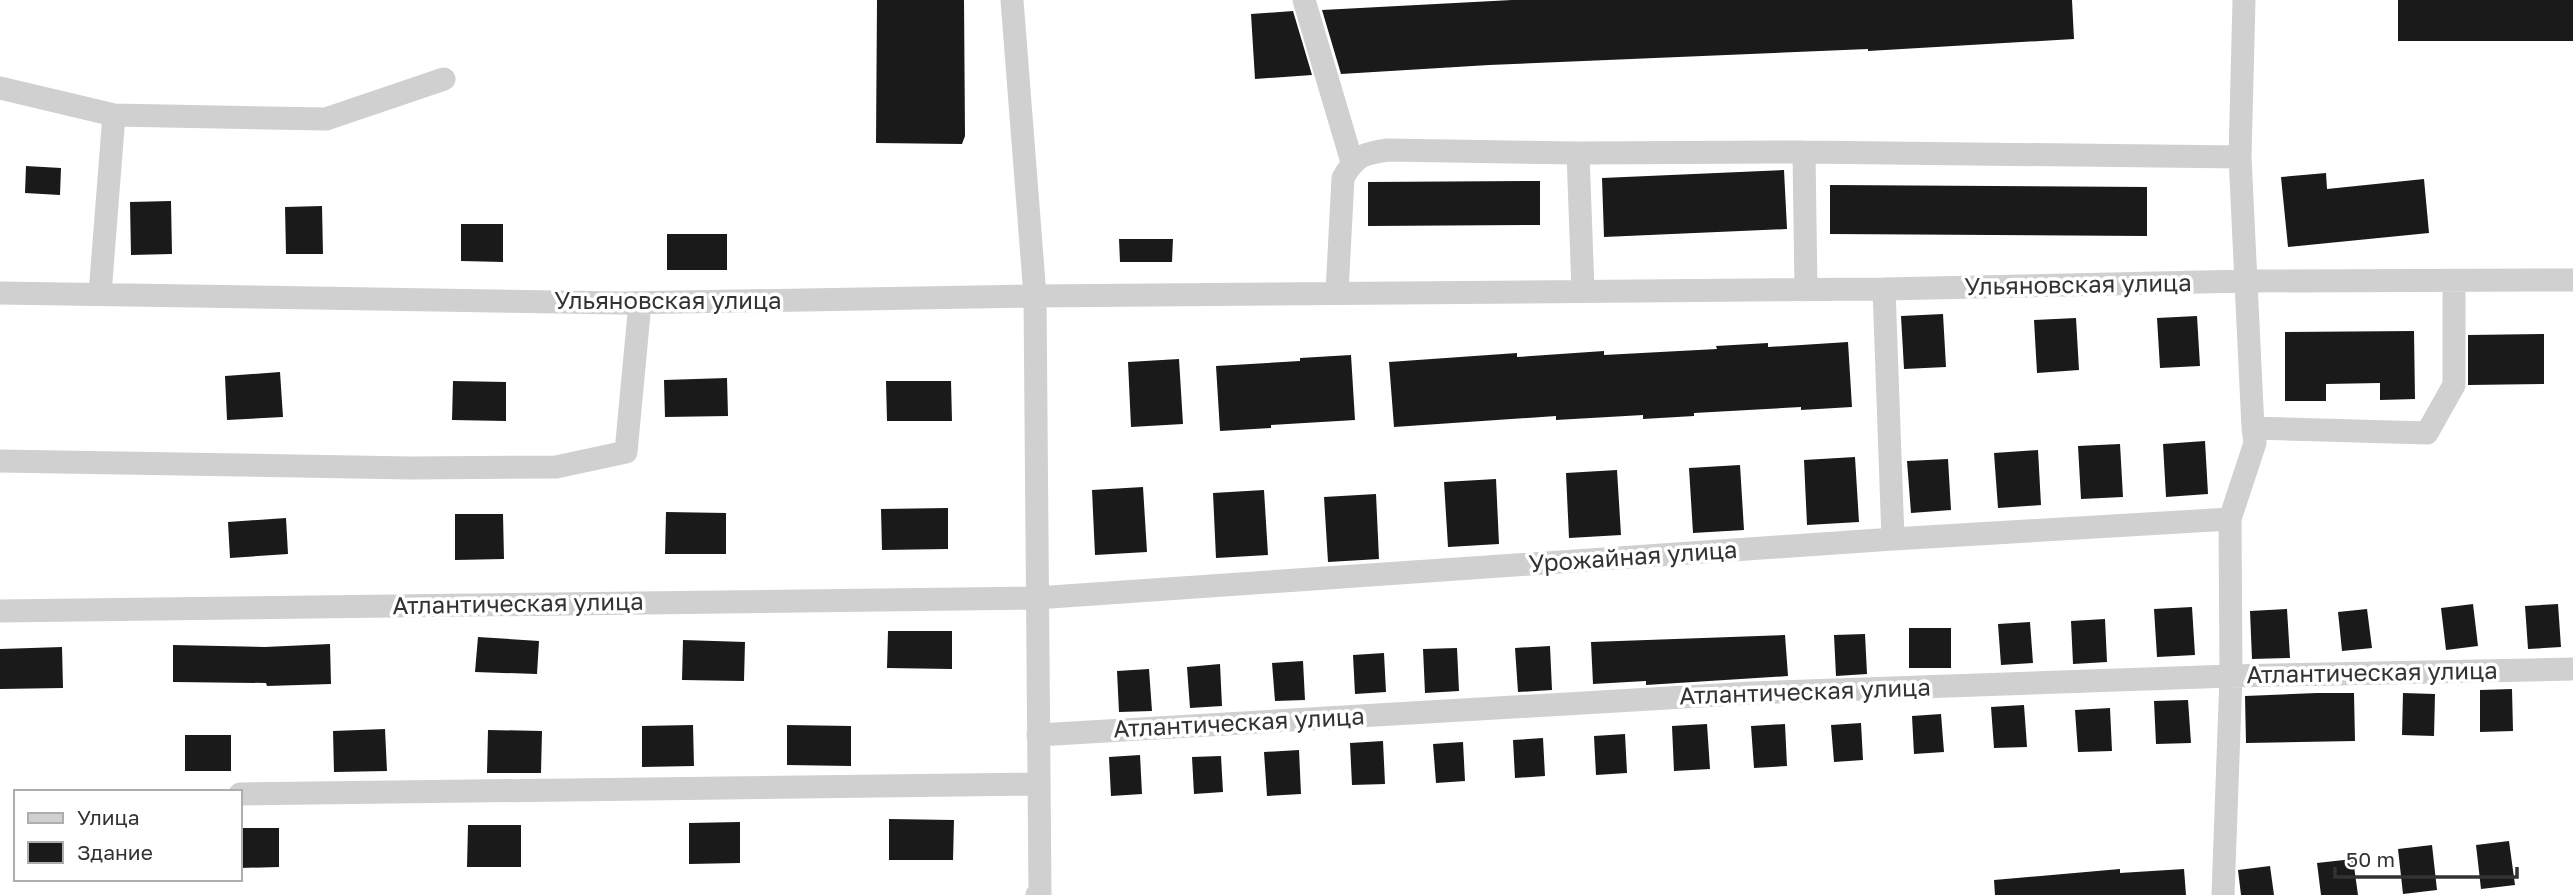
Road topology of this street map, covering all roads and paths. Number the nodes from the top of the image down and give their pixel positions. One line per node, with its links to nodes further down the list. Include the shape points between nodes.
1 (1012, 0): 20 (street)
2 (1304, 0): 10 (street)
3 (2244, 0): 9 (street)
4 (444, 79): 6 (street, via 326,119)
5 (0, 88): 6 (street)
6 (114, 116): 19 (street)
7 (1804, 152): 8 (street); 9 (street); 16 (street)
8 (1578, 153): 10 (street, via 1388,150); 15 (street)
9 (2240, 158): 12 (street)
10 (1352, 162): 17 (street, via 1343,177)
11 (2573, 280): 13 (street, Ульяновская улица)
12 (2247, 281): 13 (street, Ульяновская улица); 14 (street, Ульяновская улица); 22 (street)
13 (2454, 281): 22 (street, via 2454,385 2427,433)
14 (1884, 289): 16 (street, Ульяновская улица); 25 (street)
15 (1583, 290): 16 (street, Ульяновская улица); 17 (street, Ульяновская улица)
16 (1806, 290)
17 (1336, 292): 20 (street, Ульяновская улица)
18 (0, 293): 19 (street, Ульяновская улица)
19 (100, 294): 21 (street, Ульяновская улица)
20 (1035, 296): 21 (street, Ульяновская улица); 26 (street)
21 (640, 303): 23 (street, via 626,452 556,467)
22 (2253, 428): 24 (street, via 2255,443)
23 (0, 461)
24 (2230, 519): 25 (street, Урожайная улица); 29 (street)
25 (1893, 539): 26 (street, Урожайная улица)
26 (1036, 598): 27 (street, Атлантическая улица); 30 (street)
27 (0, 611)
28 (2573, 669): 29 (street, Атлантическая улица)
29 (2231, 676): 30 (street, Атлантическая улица, via 1752,693); 34 (street)
30 (1038, 735): 31 (street)
31 (1039, 784): 32 (street); 33 (street)
32 (242, 794)
33 (1039, 895)
34 (2222, 895)

